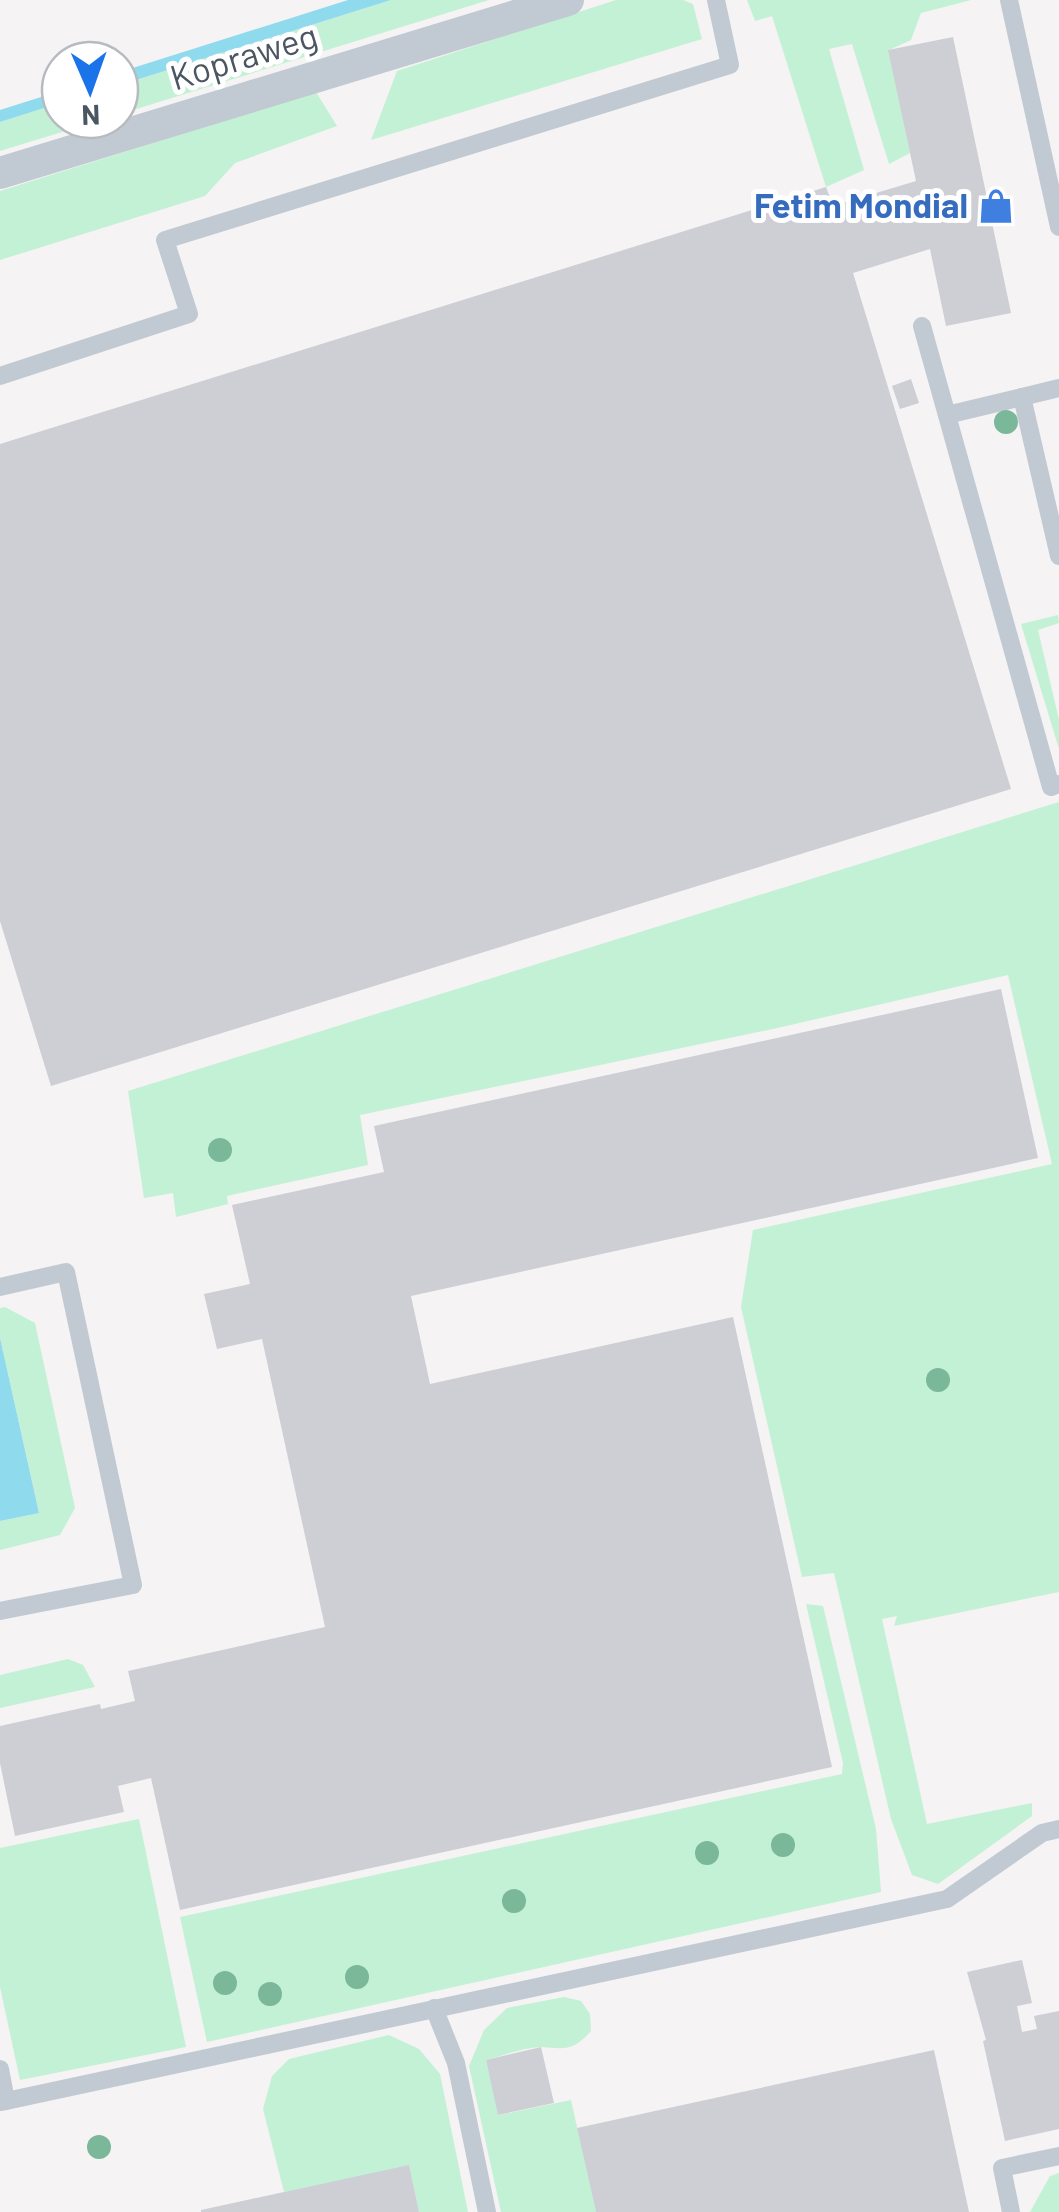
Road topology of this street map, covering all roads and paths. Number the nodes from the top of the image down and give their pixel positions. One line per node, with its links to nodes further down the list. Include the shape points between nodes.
1 (568, 0): 4 (street, Kopraweg)
2 (716, 0): 7 (lane, via 730,65 165,240 189,314)
3 (1009, 0): 5 (lane)
4 (0, 172)
5 (1059, 228)
6 (922, 326): 10 (lane)
7 (0, 376)
8 (1059, 388): 9 (lane)
9 (1022, 397): 10 (lane); 11 (lane)
10 (947, 415): 12 (lane, via 1051,787)
11 (1059, 556)
12 (1059, 784)
13 (0, 1286): 14 (lane, via 66,1272 133,1584)
14 (0, 1611)
15 (1059, 1829): 16 (lane, via 1042,1833 947,1899)
16 (434, 2008): 18 (lane); 20 (lane, via 456,2062)
17 (0, 2069): 18 (lane)
18 (3, 2102)
19 (1059, 2156): 21 (lane, via 1002,2168)
20 (488, 2212)
21 (1011, 2212)

